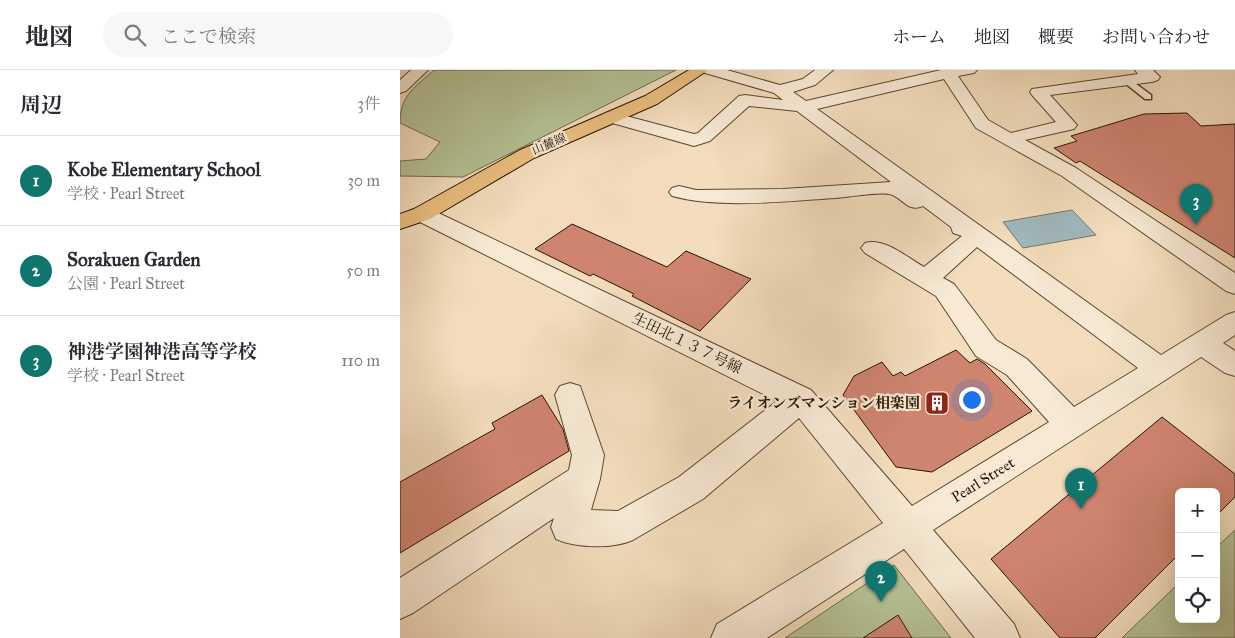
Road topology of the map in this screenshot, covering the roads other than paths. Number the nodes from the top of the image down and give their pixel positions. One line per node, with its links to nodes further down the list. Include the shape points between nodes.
1 (420, 70): 9 (street)
2 (700, 70): 13 (main road, 山麓線, via 651,100)
3 (710, 70): 10 (street)
4 (825, 70): 10 (street, via 809,82)
5 (969, 70): 7 (street)
6 (1143, 70): 8 (street, via 1152,77)
7 (948, 73): 12 (street); 14 (street, via 982,124)
8 (1128, 80): 11 (lane); 14 (street, via 1038,92 1068,125)
9 (400, 88)
10 (780, 90): 12 (street)
11 (1148, 97)
12 (800, 106): 13 (street, via 745,100 704,137 694,140); 17 (street)
13 (611, 118): 16 (main road, 山麓線, via 528,154)
14 (1007, 139): 20 (street, via 1069,172)
15 (679, 192): 17 (street, via 696,196 782,195 894,188 946,222)
16 (411, 218): 26 (street, 生田北１３７号線)
17 (978, 234): 19 (street); 24 (street)
18 (873, 248): 19 (street)
19 (926, 279): 27 (street, via 946,290 986,348 1017,367)
20 (1235, 285)
21 (1235, 322): 22 (street, Pearl Street)
22 (1202, 343): 23 (street); 24 (street, Pearl Street)
23 (1235, 365)
24 (1161, 370): 27 (street, Pearl Street)
25 (570, 395): 28 (street, via 588,455)
26 (801, 399): 28 (street, via 691,488 621,528 568,527); 29 (street, 生田北１３７号線)
27 (1071, 425): 29 (street, Pearl Street)
28 (584, 478): 30 (street)
29 (907, 527): 31 (street, Pearl Street); 32 (street, 生田北１３７号線)
30 (400, 600)
31 (731, 638)
32 (1000, 638)

